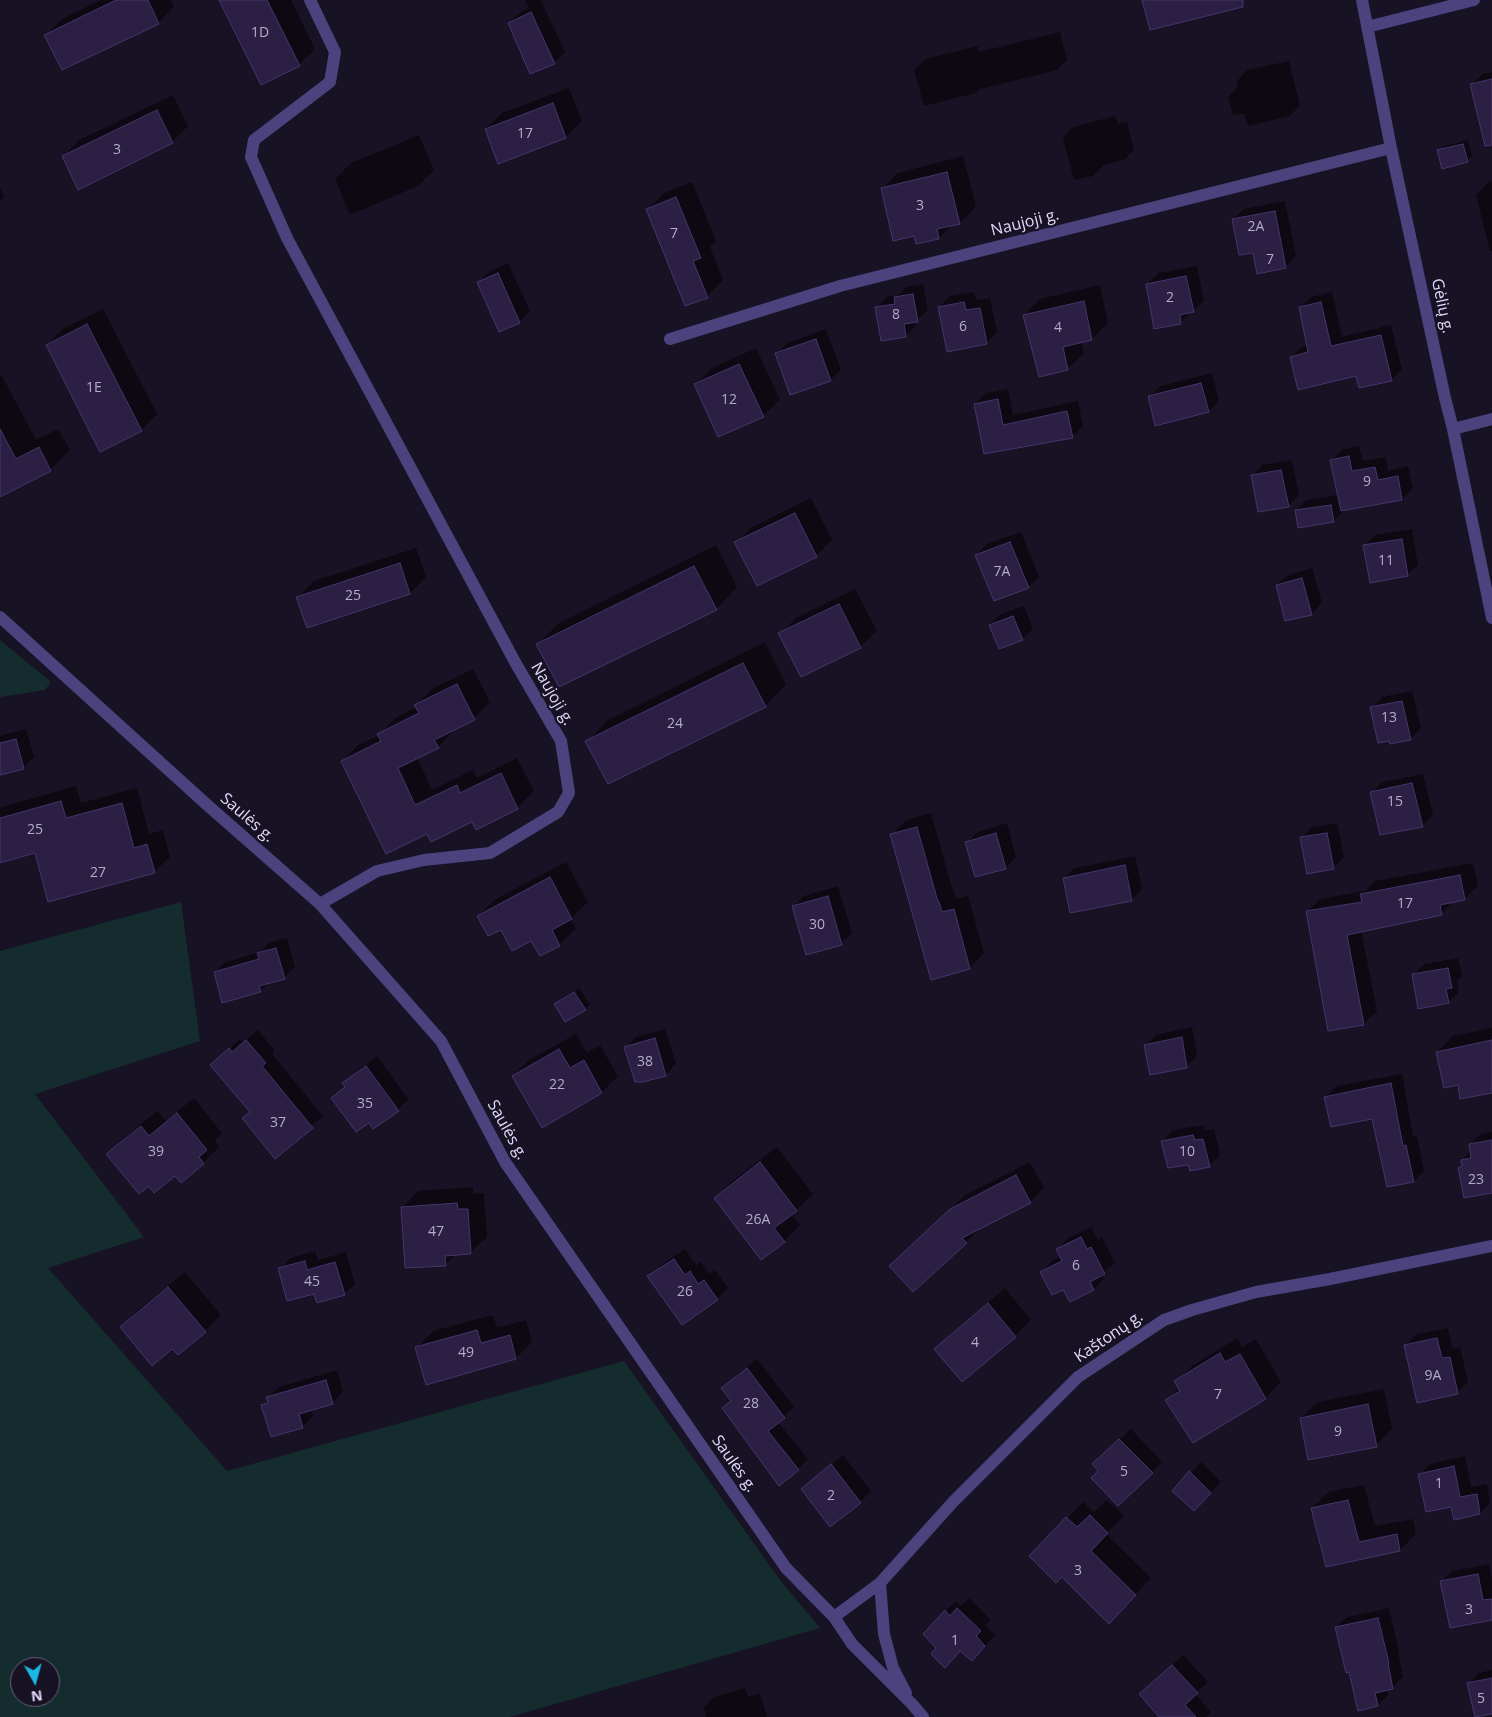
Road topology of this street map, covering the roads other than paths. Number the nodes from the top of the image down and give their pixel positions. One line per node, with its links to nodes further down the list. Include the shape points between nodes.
1 (310, 0): 11 (street, Naujoji g., via 335,52 330,82 254,140 251,157 287,238 515,662 561,741 569,793 558,812 490,853 424,860 377,871)
2 (1362, 0): 4 (street, Gėlių g.)
3 (1474, 0): 4 (street)
4 (1367, 27): 5 (street, Gėlių g.)
5 (1392, 148): 6 (street, Naujoji g., via 840,286); 8 (street, Gėlių g.)
6 (670, 339)
7 (1492, 419): 8 (street)
8 (1453, 428): 10 (street, Gėlių g.)
9 (0, 617): 11 (street, Saulės g.)
10 (1492, 618)
11 (320, 904): 14 (street, Saulės g., via 441,1041 505,1162 786,1568)
12 (1492, 1246): 13 (street, Kaštonų g., via 1256,1292 1164,1320 1078,1377 953,1502)
13 (880, 1583): 14 (street, Kaštonų g.); 15 (street, via 884,1634 893,1668)
14 (834, 1617): 15 (street, Saulės g., via 852,1644)
15 (912, 1704): 16 (street, Saulės g.)
16 (923, 1717)

